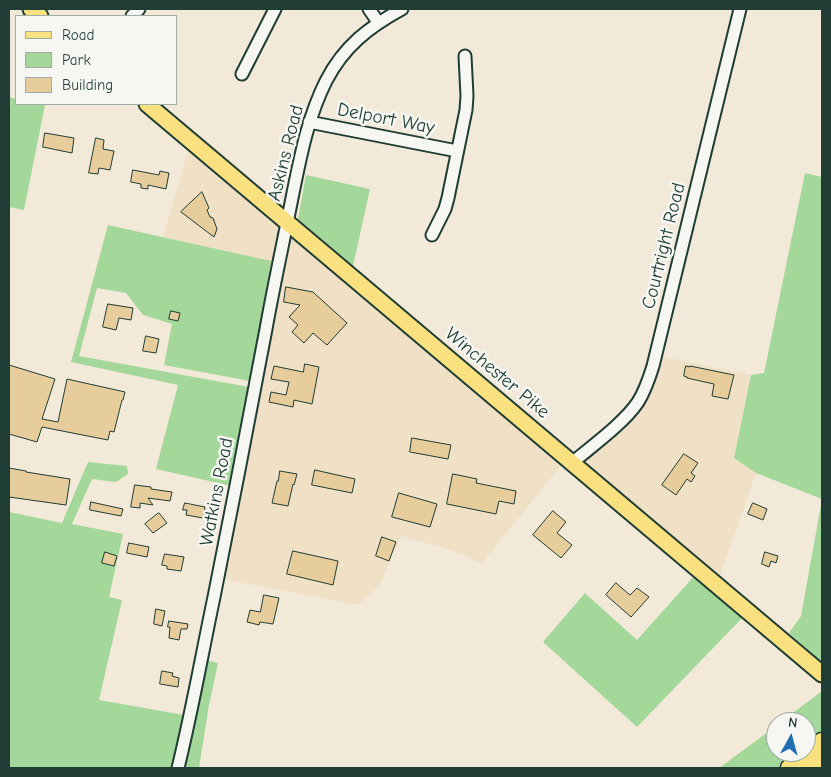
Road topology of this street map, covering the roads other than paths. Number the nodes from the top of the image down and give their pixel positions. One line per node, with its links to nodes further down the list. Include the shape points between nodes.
1 (275, 9): 7 (street)
2 (369, 9): 5 (street)
3 (402, 9): 5 (street, Askins Road)
4 (740, 9): 13 (street, Courtright Road, via 649,380 631,411)
5 (378, 22): 9 (street, Askins Road, via 354,42 335,66)
6 (465, 56): 10 (street, via 466,110)
7 (242, 74)
8 (148, 105): 11 (main road, Winchester Pike)
9 (309, 122): 10 (street, Delport Way); 11 (street, Askins Road)
10 (457, 151): 12 (street, via 445,209)
11 (287, 221): 13 (main road, Winchester Pike); 17 (street, Watkins Road)
12 (432, 235)
13 (572, 462): 14 (main road, Winchester Pike)
14 (822, 674)
15 (822, 742): 18 (highway)
16 (822, 758): 19 (highway)
17 (178, 768)
18 (790, 768)
19 (812, 768)

